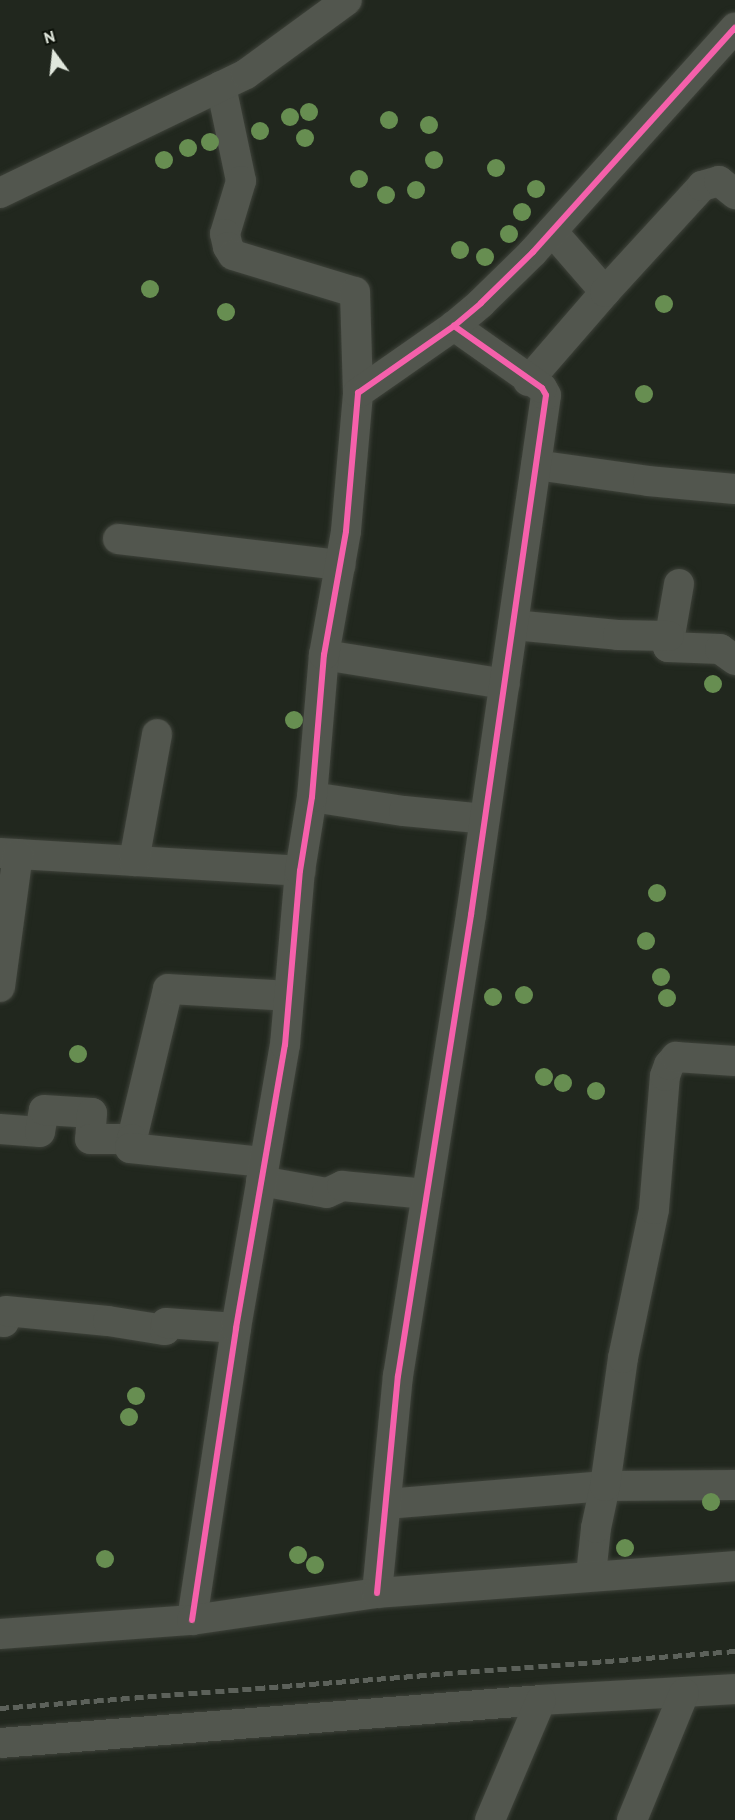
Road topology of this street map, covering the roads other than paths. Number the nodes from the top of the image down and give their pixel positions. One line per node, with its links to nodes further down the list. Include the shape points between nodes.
1 (347, 0): 3 (street, via 246,74)
2 (735, 28): 6 (street)
3 (221, 86): 4 (street); 10 (street, via 241,181 225,234 228,247 233,255 355,292)
4 (0, 193)
5 (735, 194): 7 (street, via 719,181 702,186)
6 (552, 231): 7 (street); 8 (street)
7 (605, 292): 9 (street)
8 (454, 326): 9 (street); 10 (street)
9 (528, 381): 11 (street, via 542,388 546,395)
10 (358, 393): 14 (street)
11 (536, 465): 12 (street); 16 (street)
12 (735, 489)
13 (118, 539): 14 (street)
14 (340, 565): 18 (street)
15 (679, 584): 17 (street)
16 (513, 625): 17 (street); 20 (street)
17 (669, 636): 19 (street, via 668,647 720,649)
18 (324, 655): 20 (street); 22 (street)
19 (735, 660)
20 (505, 684): 23 (street)
21 (157, 734): 25 (street)
22 (312, 797): 23 (street, via 404,812); 26 (street)
23 (485, 819): 33 (street)
24 (9, 853): 25 (street); 27 (street)
25 (134, 861): 26 (street)
26 (300, 871): 28 (street)
27 (0, 987)
28 (289, 996): 31 (street, via 168,989); 32 (street, via 285,1046)
29 (735, 1061): 37 (street, via 676,1057 665,1076 654,1209 623,1358)
30 (0, 1129): 31 (street, via 40,1132 44,1110 92,1113 90,1139)
31 (132, 1139): 32 (street, via 130,1148)
32 (263, 1172): 33 (street, via 327,1192 342,1186); 35 (street)
33 (427, 1194): 38 (street, via 398,1376)
34 (0, 1321): 35 (street, via 4,1322 6,1311 165,1330 166,1323)
35 (236, 1328): 42 (street)
36 (735, 1485): 37 (street)
37 (605, 1486): 38 (street); 40 (street)
38 (386, 1504): 41 (street)
39 (735, 1566): 40 (street)
40 (591, 1575): 41 (street)
41 (377, 1593): 42 (street)
42 (192, 1620): 43 (street)
43 (0, 1634)
44 (735, 1689): 45 (street)
45 (684, 1693): 46 (street); 49 (street)
46 (541, 1700): 47 (street); 48 (street)
47 (0, 1743)
48 (490, 1820)
49 (632, 1820)

